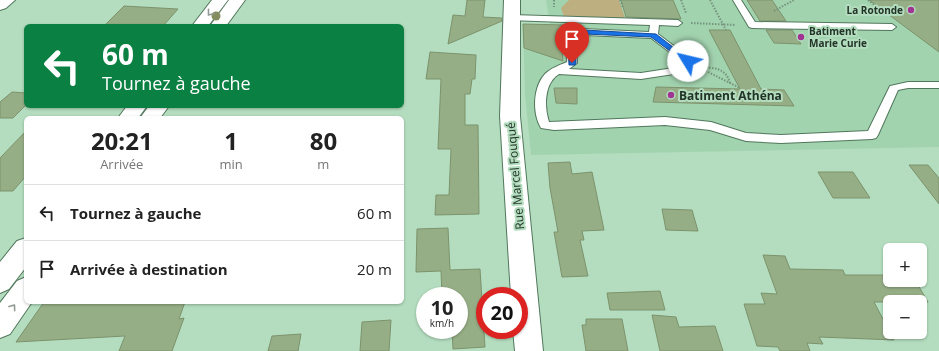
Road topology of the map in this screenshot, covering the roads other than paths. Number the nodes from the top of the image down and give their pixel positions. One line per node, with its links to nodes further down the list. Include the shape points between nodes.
1 (7, 0): 5 (street)
2 (220, 0): 9 (street, one-way to 9)
3 (237, 0): 10 (street)
4 (737, 0): 11 (lane, via 752,25)
5 (0, 5)
6 (512, 9): 7 (lane); 19 (street, Rue Marcel Fouqué, via 510,116)
7 (655, 23): 8 (lane); 12 (lane)
8 (678, 23)
9 (202, 24)
10 (219, 24)
11 (892, 27)
12 (653, 35): 13 (lane, via 584,32 571,39 572,63); 13 (lane, via 688,61 684,70 641,76)
13 (558, 71): 14 (lane, via 549,76 544,86 541,102 545,125 665,121 711,126 746,137 780,139 872,135 894,88 908,85)
14 (939, 86)
15 (24, 251): 16 (street)
16 (0, 281)
17 (24, 292): 18 (street, one-way to 17)
18 (0, 325)
19 (530, 351)

